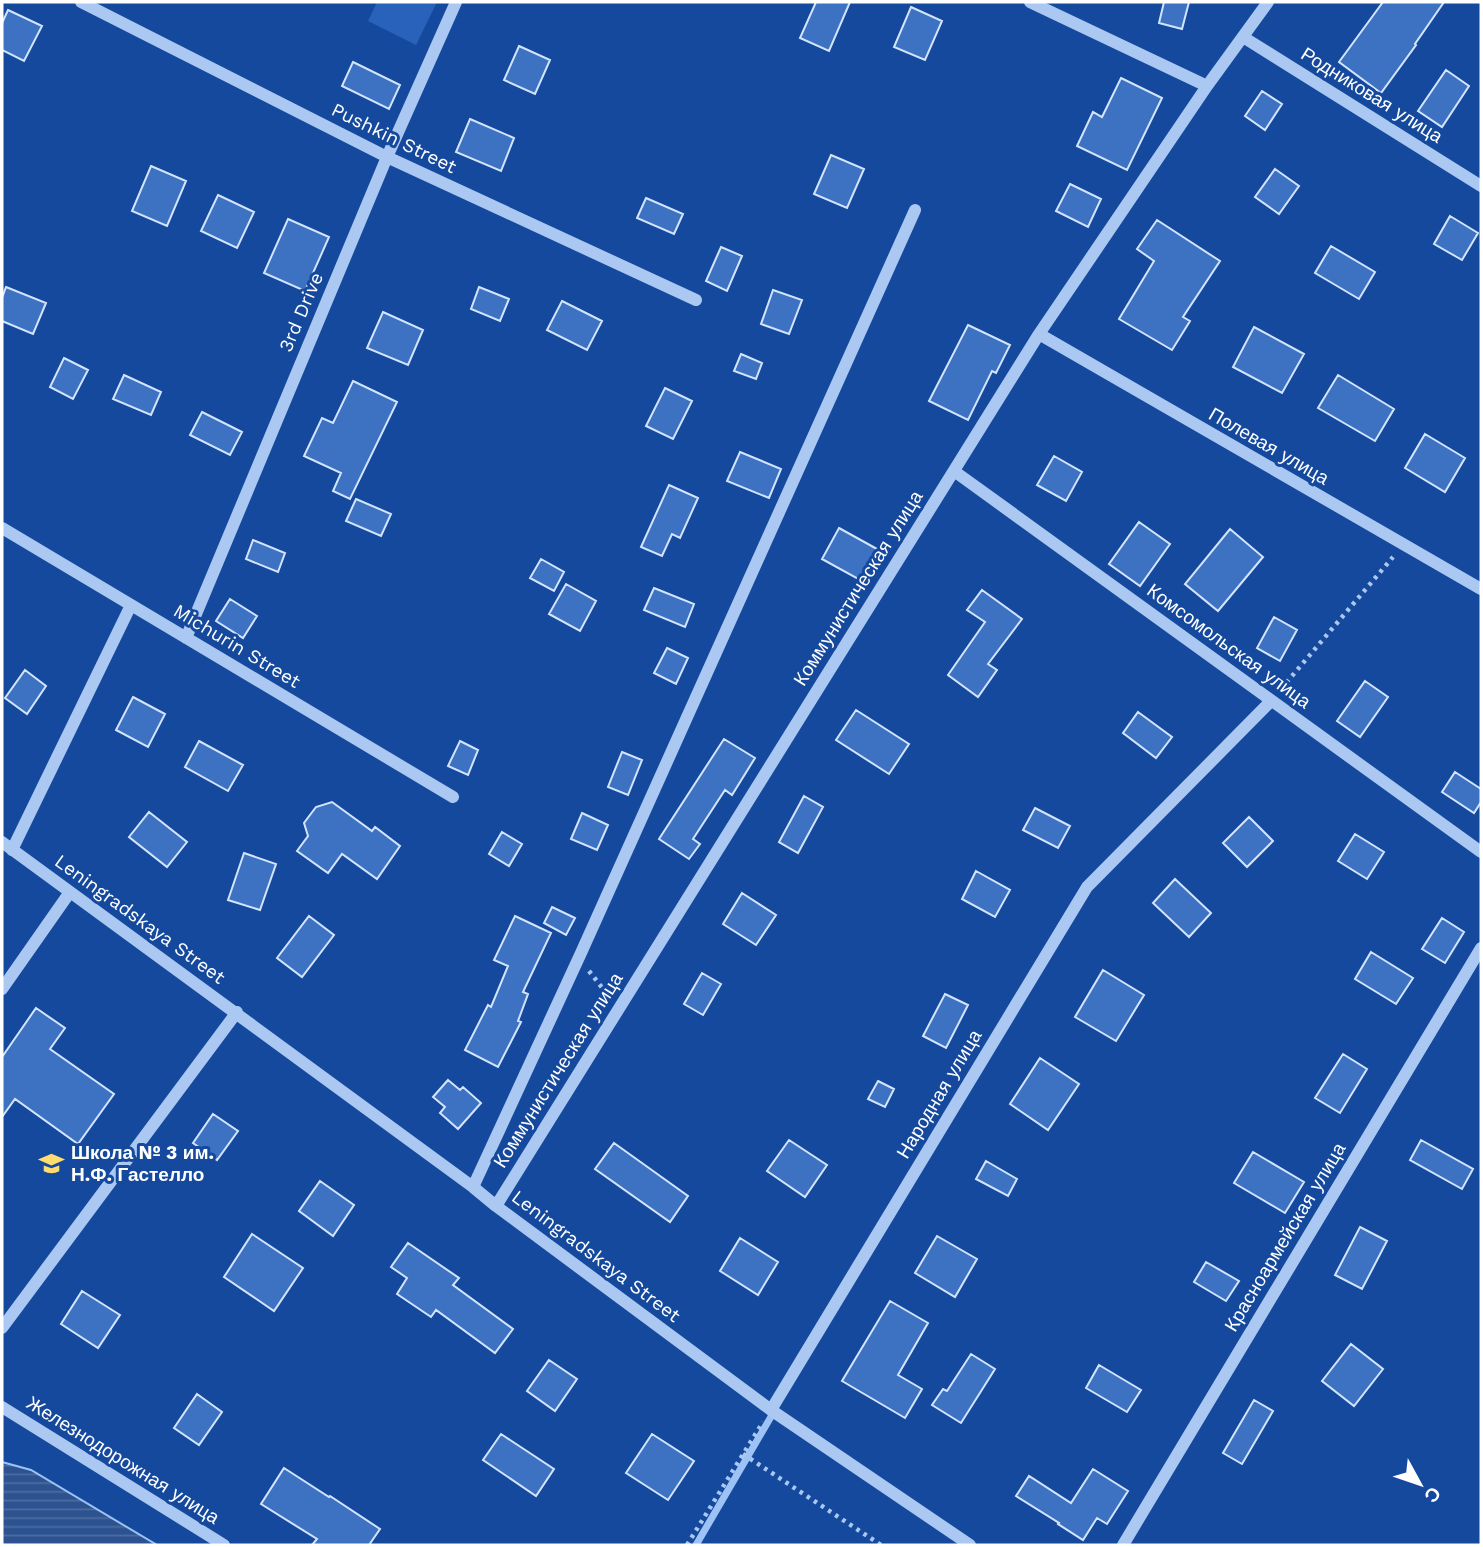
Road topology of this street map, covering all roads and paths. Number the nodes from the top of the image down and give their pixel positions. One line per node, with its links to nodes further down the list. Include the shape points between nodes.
1 (80, 2): 7 (street, Pushkin Street)
2 (456, 2): 7 (street, 3rd Drive)
3 (1030, 2): 6 (street)
4 (1268, 2): 5 (street, Коммунистическая улица)
5 (1243, 37): 6 (street, Коммунистическая улица); 8 (street, Родниковая улица)
6 (1207, 86): 11 (street, Коммунистическая улица)
7 (387, 157): 10 (street, Pushkin Street); 17 (street, 3rd Drive)
8 (1481, 186)
9 (915, 210): 24 (street, Коммунистическая улица)
10 (695, 300)
11 (1039, 334): 12 (street, Коммунистическая улица); 14 (street, Полевая улица)
12 (954, 471): 18 (street, Комсомольская улица); 26 (street, Коммунистическая улица)
13 (2, 528): 16 (street, Michurin Street)
14 (1403, 545): 15 (street, Полевая улица); 18 (path)
15 (1481, 589)
16 (131, 605): 17 (street, Michurin Street); 20 (street)
17 (186, 638): 19 (street, Michurin Street)
18 (1271, 701): 21 (street, Комсомольская улица); 32 (street, Народная улица, via 1087,887)
19 (453, 797)
20 (7, 846): 22 (street, Leningradskaya Street)
21 (1481, 852)
22 (70, 891): 25 (street); 27 (street, Leningradskaya Street)
23 (1481, 948): 38 (street, Красноармейская улица)
24 (578, 959): 26 (path); 28 (street, Коммунистическая улица)
25 (2, 989)
26 (619, 1009): 29 (street, Коммунистическая улица)
27 (237, 1012): 28 (street, Leningradskaya Street); 30 (street)
28 (474, 1187): 29 (street, Leningradskaya Street)
29 (496, 1206): 32 (street, Leningradskaya Street)
30 (2, 1328)
31 (2, 1407): 34 (street, Железнодорожная улица)
32 (771, 1410): 33 (path); 37 (street, Leningradskaya Street)
33 (746, 1456): 35 (path); 36 (path)
34 (224, 1545)
35 (687, 1545)
36 (881, 1545)
37 (970, 1545)
38 (1123, 1545)

